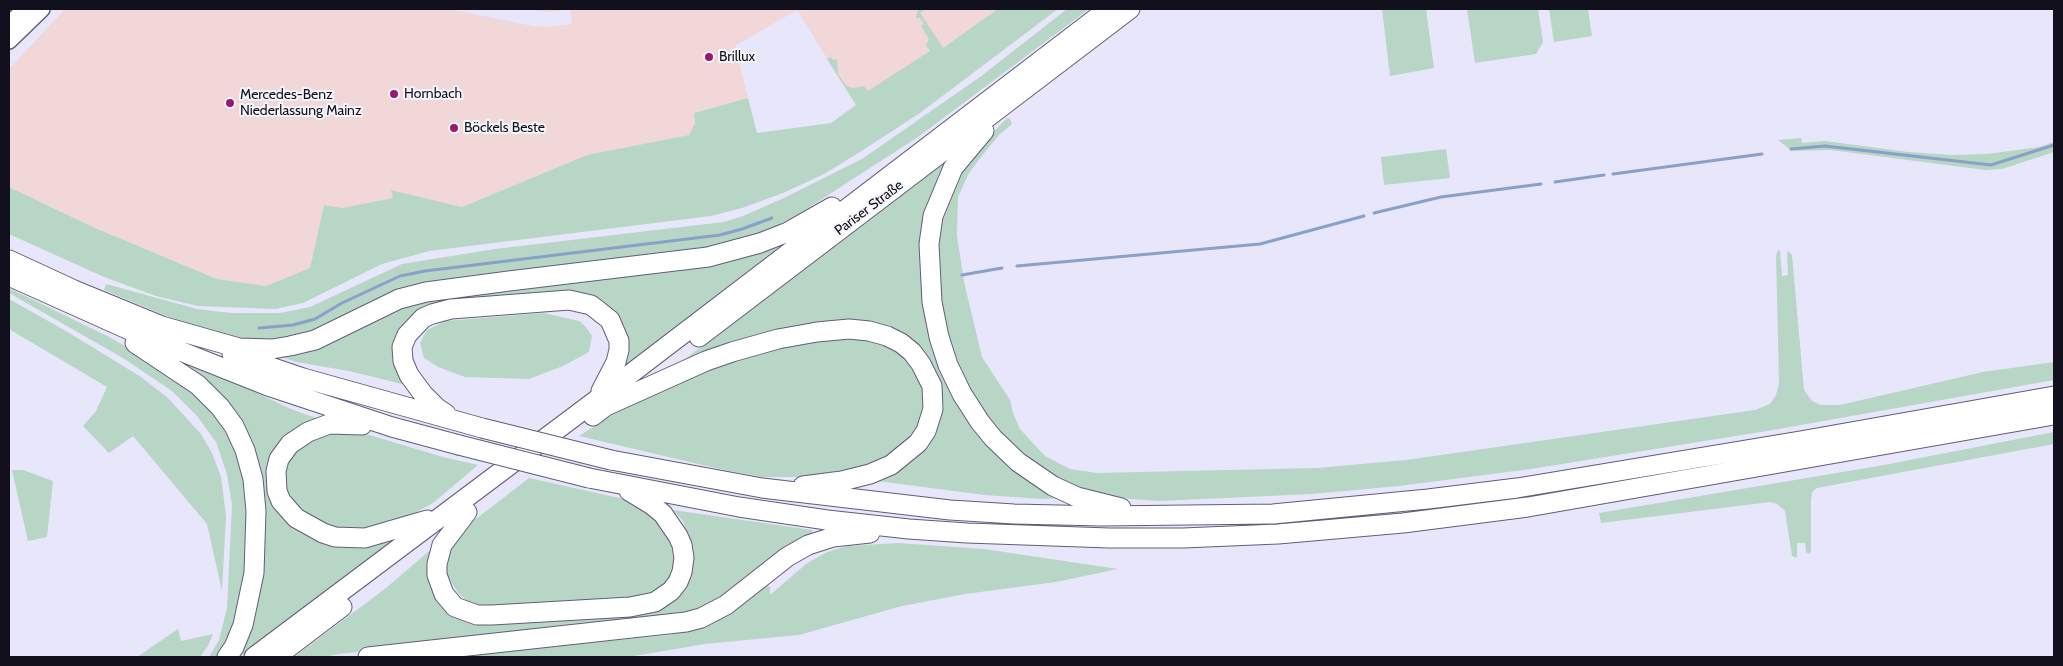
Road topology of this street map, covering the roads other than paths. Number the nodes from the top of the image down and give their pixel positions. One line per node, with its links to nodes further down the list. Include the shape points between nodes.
1 (25, 9): 5 (street)
2 (42, 9): 6 (street)
3 (1108, 9): 8 (highway, Pariser Straße)
4 (1130, 9): 7 (highway, Pariser Straße)
5 (9, 24)
6 (9, 41)
7 (1018, 94): 14 (highway, Pariser Straße, via 770,284); 22 (highway, via 953,168 933,216 929,252 932,302 948,365 962,394 993,438 1038,477 1077,497 1101,504)
8 (880, 183): 12 (highway, via 788,232 733,251 708,257 426,292 399,299 323,337 290,346 240,348); 14 (highway)
9 (9, 260): 12 (highway)
10 (9, 276): 11 (highway)
11 (95, 315): 16 (highway, via 268,386); 24 (highway, via 198,385 234,426 245,450 254,479 254,573 244,624)
12 (158, 325): 17 (highway, via 280,370)
13 (2054, 396): 22 (highway, via 1651,467 1428,500 1273,514)
14 (600, 403): 17 (highway, via 619,350 616,330 610,320 591,305 562,300 451,309 423,318 407,335 402,347 405,368 437,408); 19 (highway, via 732,352 817,332 869,331 887,336 912,352 928,377 933,409 928,426 911,451 892,465 859,477 819,485); 20 (highway); 21 (highway)
15 (2054, 415): 23 (highway, via 1528,507 1403,523 1183,538)
16 (392, 427): 18 (highway, bridge); 21 (highway, via 329,424 298,438 279,459 276,482 281,501 308,526 322,533 349,538 379,535)
17 (477, 427): 19 (highway, bridge, via 611,460)
18 (612, 483): 20 (highway, via 652,504 670,524 682,545 684,558 678,582 664,597 646,605 492,616 477,615 456,607 444,594 437,564 442,545); 23 (highway, via 784,514)
19 (762, 488): 22 (highway, via 978,512)
20 (467, 512): 26 (highway)
21 (441, 516): 25 (highway)
22 (1176, 516)
23 (967, 533): 27 (highway, via 865,533 833,537 786,557 726,605 701,618 676,624)
24 (227, 657)
25 (254, 657)
26 (276, 657)
27 (368, 657)

